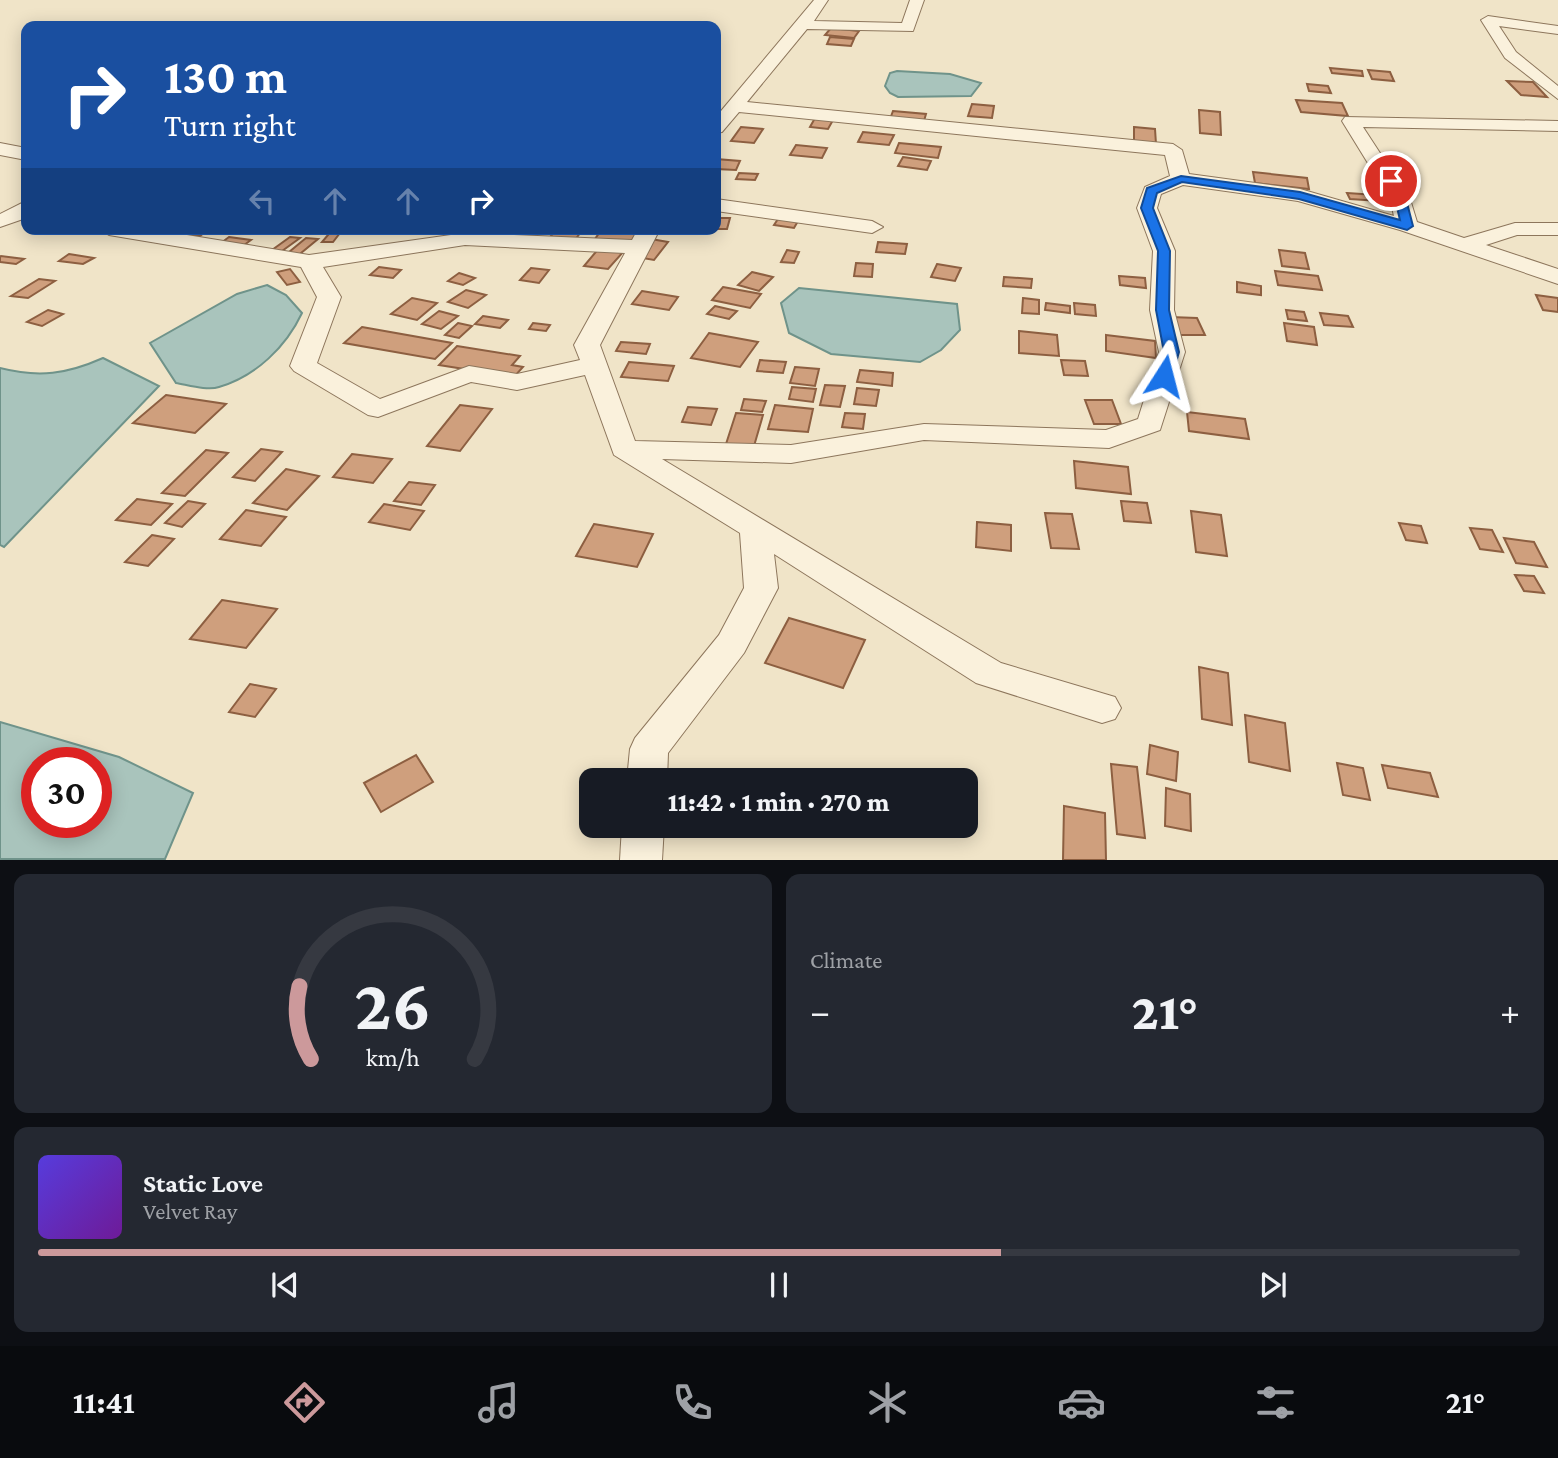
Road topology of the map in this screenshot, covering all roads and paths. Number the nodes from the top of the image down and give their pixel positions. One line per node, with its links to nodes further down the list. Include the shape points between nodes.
1 (821, 0): 3 (street)
2 (917, 0): 3 (street, via 908,29)
3 (804, 25): 6 (street)
4 (1558, 30): 5 (street, via 1488,20 1510,55)
5 (1558, 94)
6 (734, 106): 7 (street); 11 (street, via 1173,149)
7 (721, 122)
8 (1558, 126): 15 (street, via 1351,121 1400,199)
9 (0, 149): 10 (street)
10 (21, 153)
11 (1181, 179): 15 (street, via 1300,195); 24 (street, via 1152,191 1147,208 1164,251 1163,310 1172,352 1150,424 1109,439 924,432 790,454)
12 (721, 206): 16 (street)
13 (21, 212): 14 (street)
14 (0, 221)
15 (1407, 226): 20 (street)
16 (872, 227)
17 (1558, 229): 20 (street, via 1515,229)
18 (145, 235): 21 (street)
19 (643, 238): 21 (street, via 465,239); 23 (street, via 587,345)
20 (1462, 246): 22 (street)
21 (309, 262): 23 (street, via 329,297 303,366 378,409 469,374 517,382)
22 (1558, 277)
23 (594, 365): 24 (street)
24 (624, 449): 25 (street)
25 (755, 528): 26 (street, via 989,673); 27 (street, via 761,588 733,644 649,749)
26 (1102, 708)
27 (648, 768)
28 (642, 838): 29 (street)
29 (640, 859)

